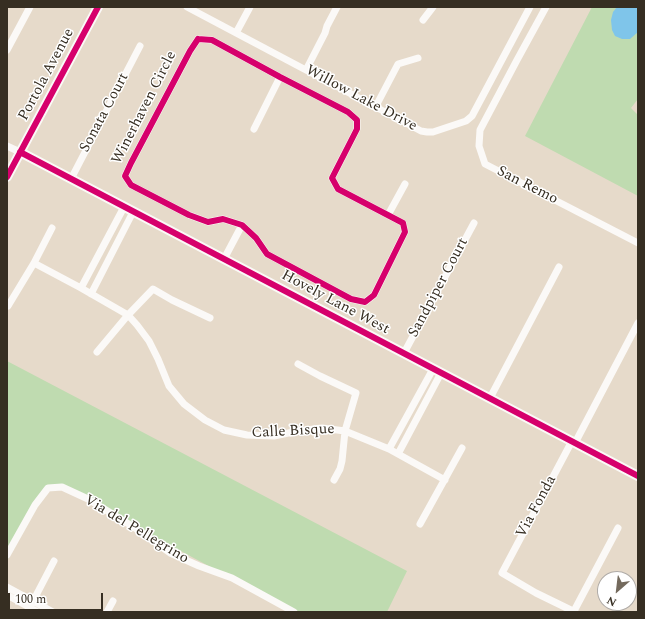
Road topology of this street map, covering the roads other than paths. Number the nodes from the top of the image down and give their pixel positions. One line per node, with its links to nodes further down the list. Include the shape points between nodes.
1 (30, 7): 12 (street)
2 (98, 7): 19 (street, Portola Avenue)
3 (187, 7): 10 (street, Willow Lake Drive)
4 (250, 7): 10 (street)
5 (337, 7): 14 (street)
6 (433, 7): 9 (street)
7 (530, 7): 16 (street, Willow Lake Drive, via 472,116 466,121 426,132)
8 (546, 7): 29 (street, San Remo, via 480,130 478,146 485,164)
9 (424, 20)
10 (236, 33): 14 (street, Willow Lake Drive)
11 (140, 46): 21 (street, Sonata Court)
12 (7, 50)
13 (418, 58): 16 (street, via 398,64)
14 (306, 70): 16 (street, Willow Lake Drive)
15 (280, 77): 17 (street); 25 (street, via 348,112 357,120 357,129 332,178 338,189); 27 (street, Winerhaven Circle, via 212,40 198,39 125,176 131,185 189,215 208,222 223,219)
16 (376, 106)
17 (254, 129)
18 (7, 146): 19 (street)
19 (20, 152): 20 (street, Portola Avenue); 21 (street, Hovely Lane West)
20 (7, 177)
21 (70, 179): 23 (street, Hovely Lane West)
22 (405, 184): 25 (street)
23 (124, 207): 24 (street, Hovely Lane West); 31 (street)
24 (133, 212): 30 (street, Hovely Lane West); 33 (street)
25 (388, 215): 27 (street, via 402,223 405,232 374,295 365,302 351,299 267,254 256,238)
26 (474, 223): 42 (street, Sandpiper Court)
27 (242, 225): 30 (street)
28 (52, 228): 32 (street)
29 (638, 244)
30 (224, 259): 42 (street, Hovely Lane West)
31 (95, 261): 33 (street); 35 (street)
32 (34, 263): 35 (street, Calle Bisque); 37 (street)
33 (106, 266): 36 (street)
34 (559, 267): 45 (street)
35 (81, 288): 36 (street, Calle Bisque)
36 (91, 294): 38 (street, Calle Bisque)
37 (8, 306)
38 (128, 315): 39 (street, via 153,288); 41 (street); 48 (street, Calle Bisque, via 149,340 169,386 184,404 205,420 224,430 247,435 274,436 322,428)
39 (210, 318)
40 (638, 323): 49 (street, Via Fonda)
41 (97, 352)
42 (404, 353): 44 (street, Hovely Lane West)
43 (298, 364): 48 (street, via 356,393)
44 (437, 371): 45 (street, Hovely Lane West); 46 (street); 47 (street)
45 (490, 398): 49 (street, Hovely Lane West)
46 (404, 422): 47 (street); 51 (street)
47 (414, 426): 52 (street)
48 (345, 431): 51 (street, Calle Bisque); 54 (street, via 340,470)
49 (574, 442): 53 (street, Hovely Lane West); 68 (street, Via Fonda, via 502,573)
50 (462, 448): 55 (street)
51 (389, 449): 52 (street, Calle Bisque)
52 (398, 454): 55 (street, Calle Bisque)
53 (638, 476)
54 (334, 480)
55 (445, 480): 56 (street)
56 (420, 524)
57 (618, 528): 68 (street)
58 (7, 555): 67 (street, Via del Pellegrino, via 35,505 48,488 62,487 88,499 170,553 232,578)
59 (54, 561): 63 (street)
60 (7, 586): 63 (street)
61 (7, 595): 63 (street)
62 (113, 600): 66 (street)
63 (31, 604): 64 (street); 65 (street)
64 (38, 612)
65 (53, 612)
66 (107, 612)
67 (294, 612)
68 (575, 612)

